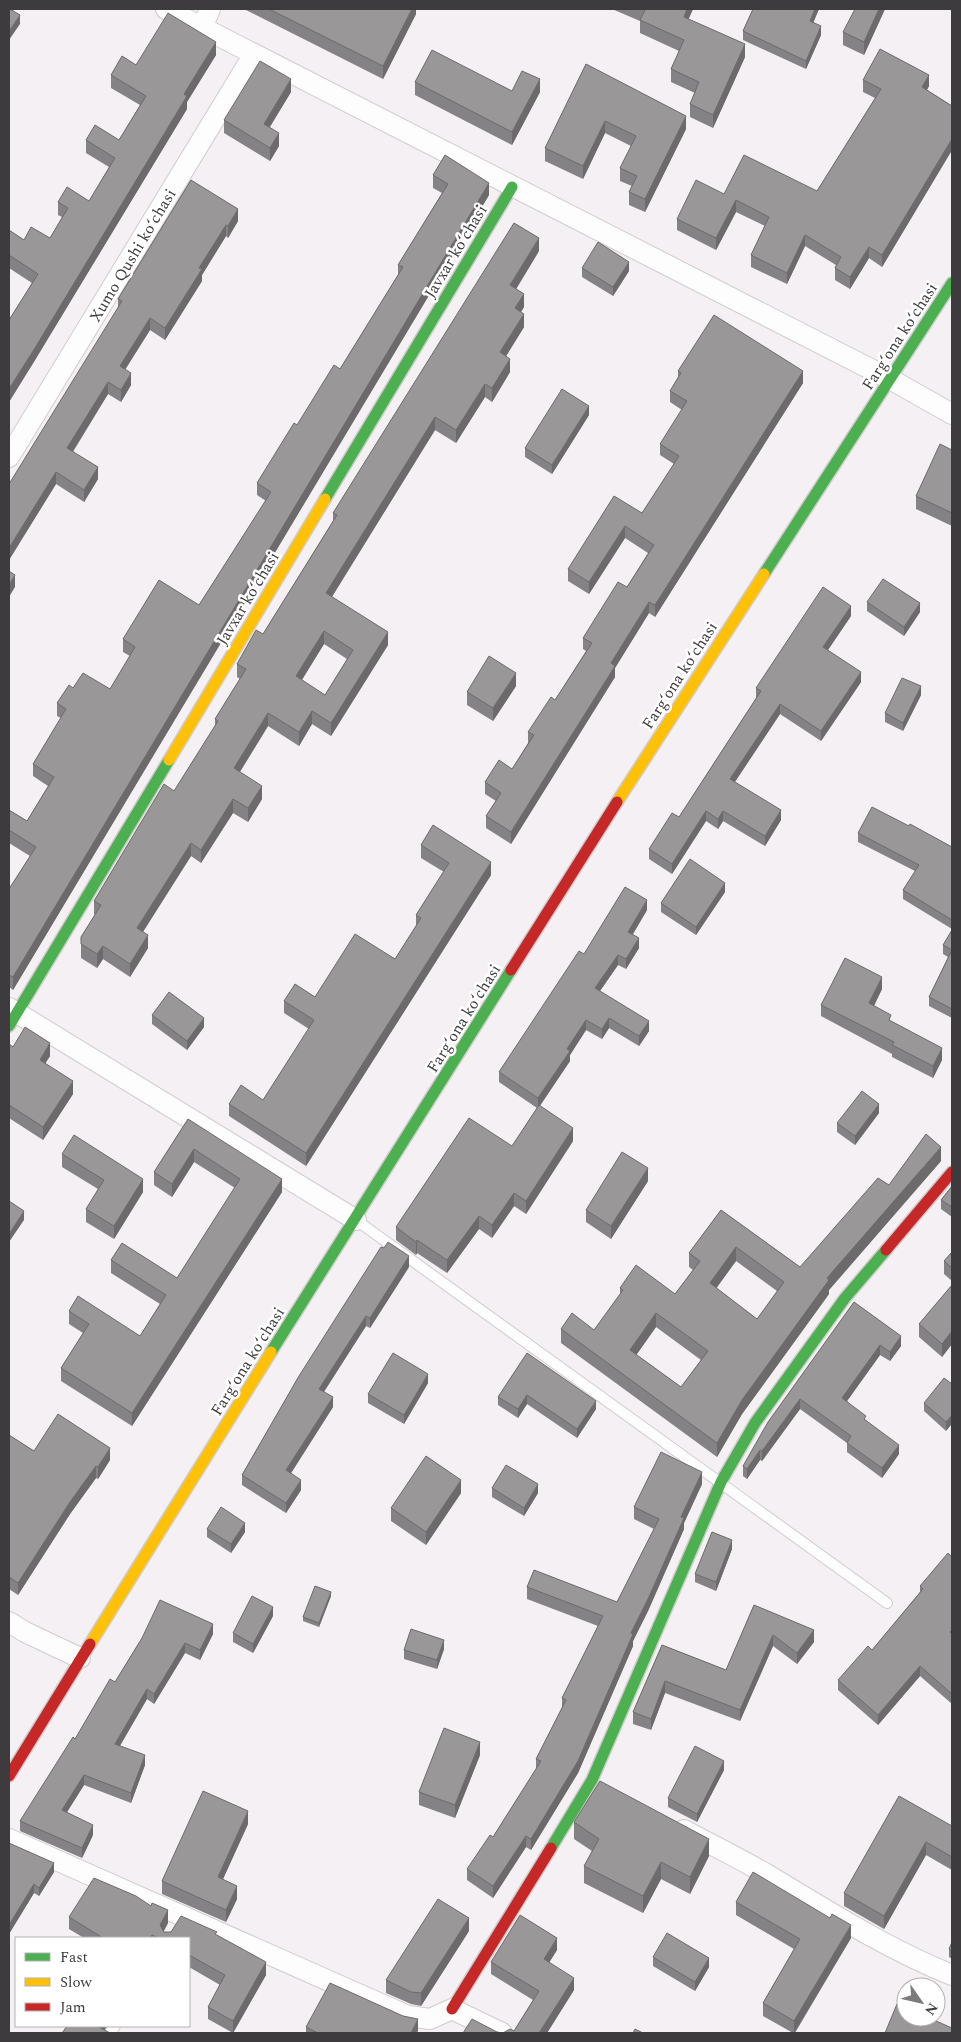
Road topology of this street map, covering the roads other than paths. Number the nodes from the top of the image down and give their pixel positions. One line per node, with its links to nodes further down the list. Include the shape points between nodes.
1 (166, 9): 3 (street)
2 (210, 9): 3 (street)
3 (202, 28): 4 (street)
4 (254, 54): 5 (street); 9 (street, Xumo Qushi koʻchasi)
5 (512, 188): 7 (street); 10 (street, Javxar koʻchasi)
6 (952, 283): 7 (street, Fargʻona koʻchasi)
7 (890, 379): 8 (street); 12 (street, Fargʻona koʻchasi, via 650,750)
8 (952, 414)
9 (9, 456)
10 (11, 1016): 12 (street)
11 (952, 1172): 13 (street, via 845,1298 755,1423)
12 (356, 1220): 13 (lane); 16 (street, Fargʻona koʻchasi)
13 (721, 1482): 14 (lane); 21 (street, via 601,1785)
14 (887, 1603)
15 (9, 1622): 16 (street)
16 (80, 1658): 17 (street, Fargʻona koʻchasi)
17 (9, 1776)
18 (670, 1822): 20 (street, via 855,1926)
19 (9, 1839): 21 (street, via 178,1920 408,2016 430,2020)
20 (952, 1975)
21 (452, 2009): 22 (street)
22 (502, 2033)

